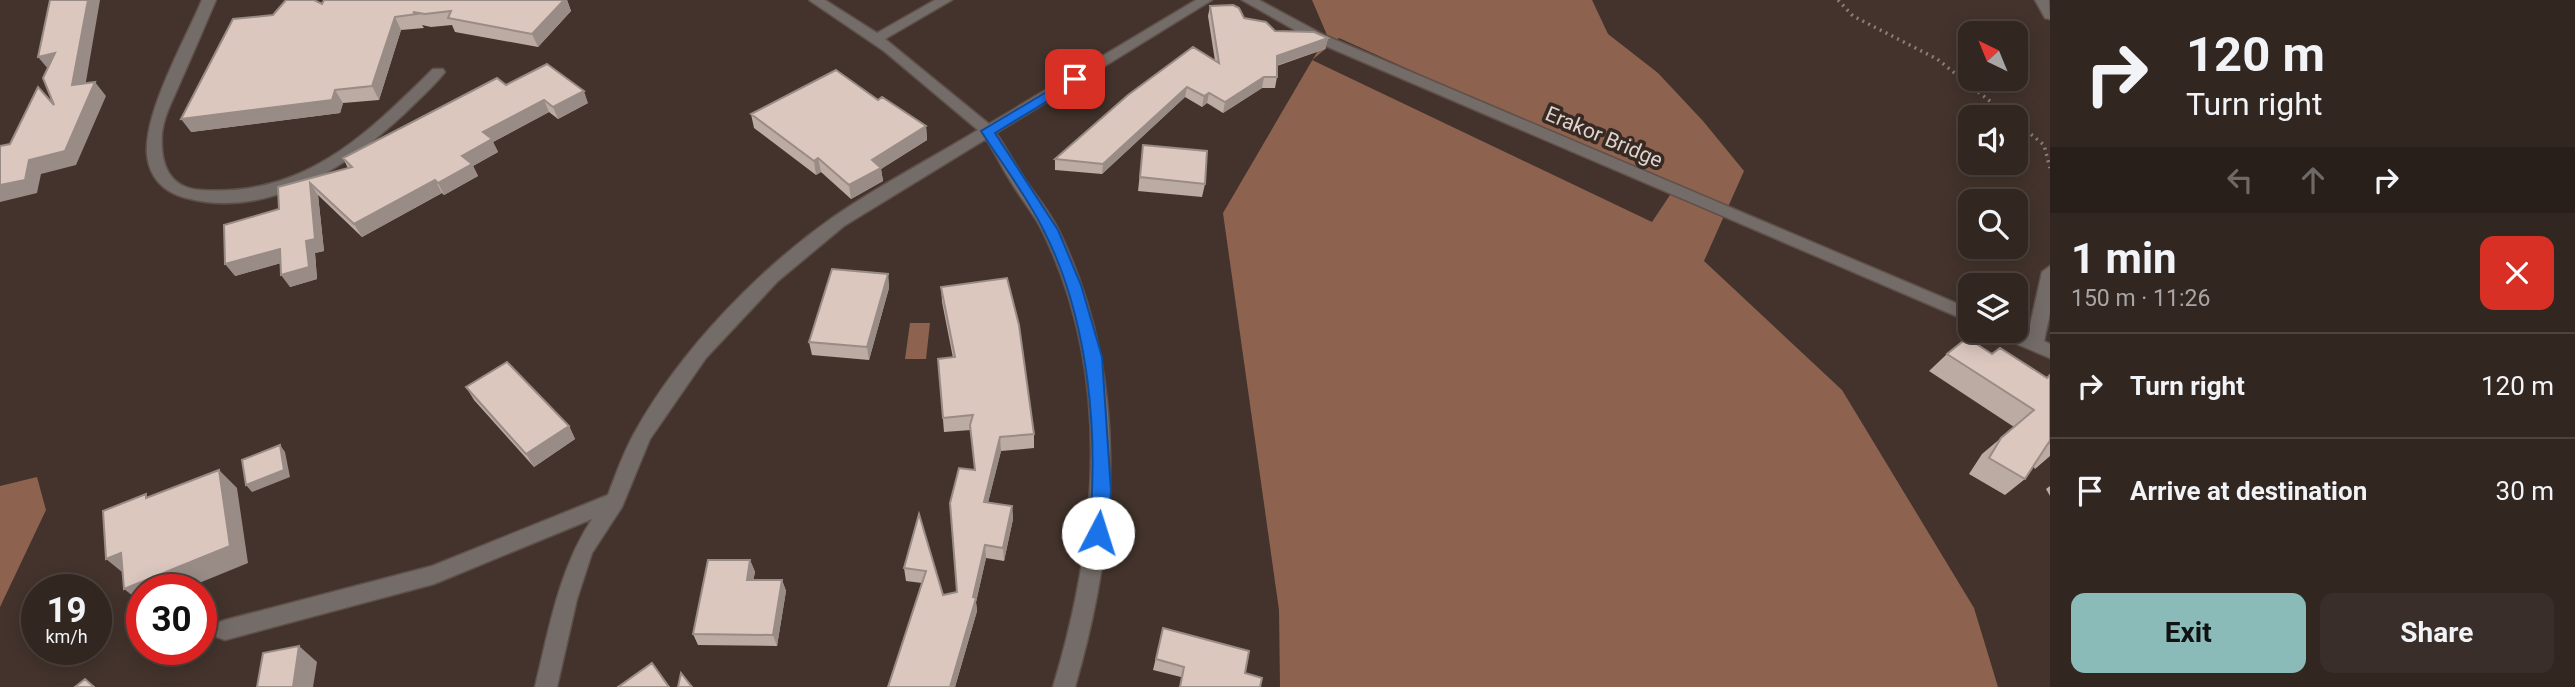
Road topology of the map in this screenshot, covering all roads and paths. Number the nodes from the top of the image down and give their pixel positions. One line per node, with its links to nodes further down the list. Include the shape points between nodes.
1 (209, 0): 10 (street, via 155,130 156,169 169,187 184,194 237,198 301,181 364,143)
2 (816, 0): 9 (street)
3 (945, 0): 9 (street)
4 (1205, 0): 12 (street)
5 (1249, 0): 16 (street, Erakor Bridge, via 1319,38)
6 (1838, 0): 11 (path, via 1853,16 1937,59)
7 (2042, 0): 8 (street)
8 (2050, 15)
9 (876, 39): 12 (street)
10 (438, 72)
11 (1995, 105)
12 (988, 131): 18 (street, via 838,222 763,285 700,353 669,395 642,436); 21 (street, via 1051,230 1094,357 1102,491 1094,575)
13 (2028, 132): 14 (path, via 2044,145)
14 (2050, 168)
15 (2050, 272): 17 (street)
16 (1958, 311)
17 (2042, 348)
18 (615, 501): 19 (street, via 434,575); 20 (street, via 583,550)
19 (225, 630)
20 (546, 687)
21 (1064, 687)

